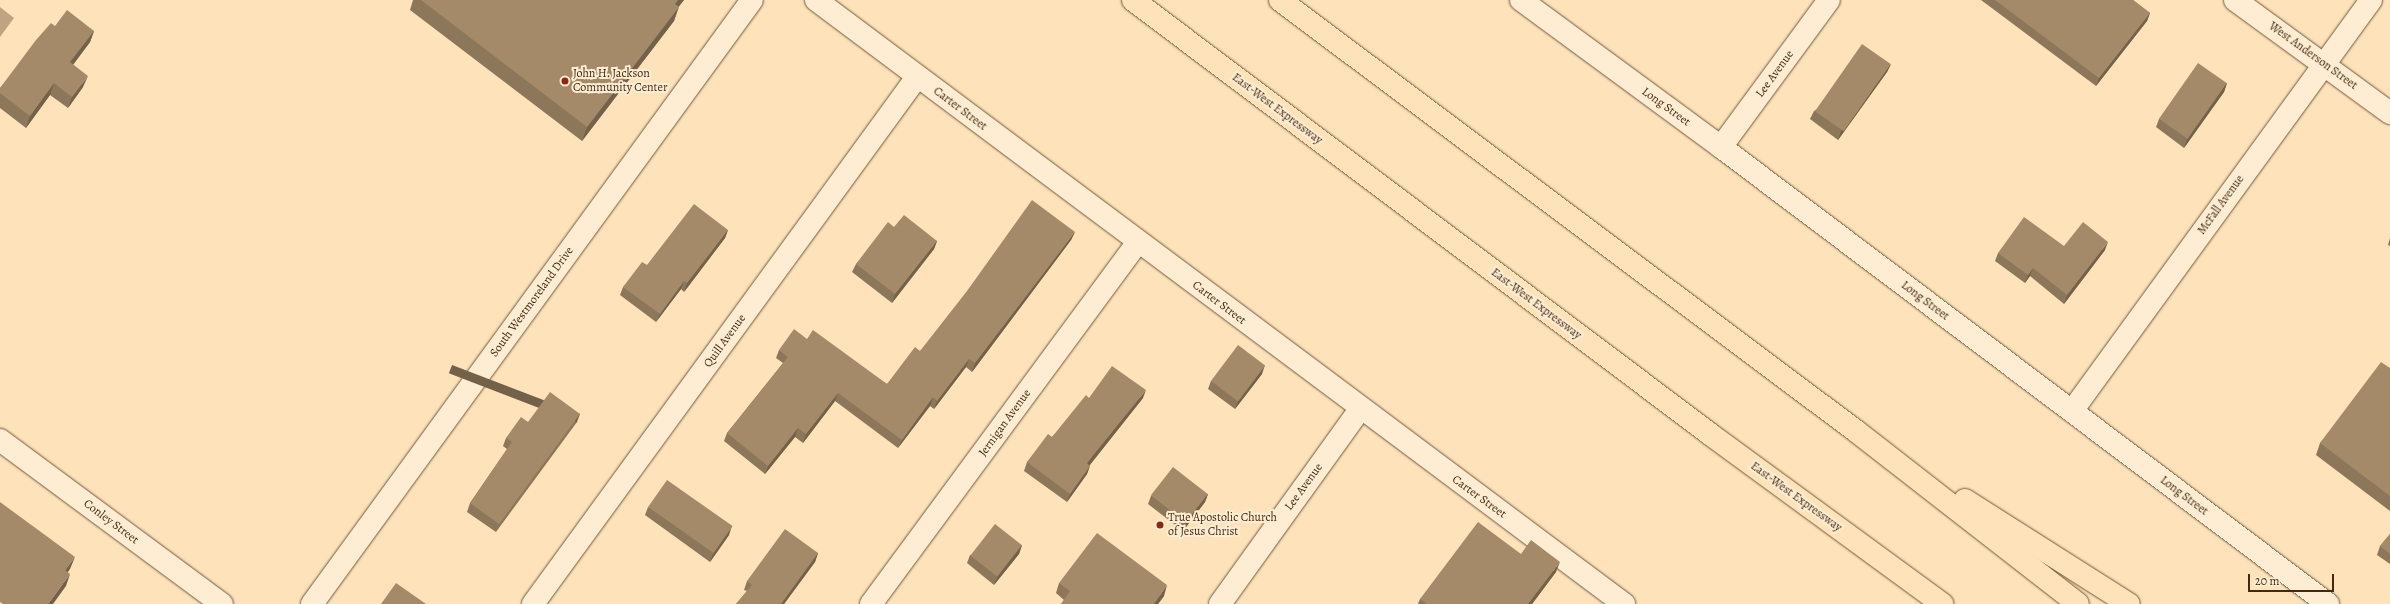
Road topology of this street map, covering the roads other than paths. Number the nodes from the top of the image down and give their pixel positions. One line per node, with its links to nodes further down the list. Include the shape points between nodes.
1 (752, 0): 20 (street, South Westmoreland Drive)
2 (816, 0): 10 (street, Carter Street)
3 (1133, 0): 18 (highway, East-West Expressway, via 1710,434)
4 (1280, 0): 16 (highway)
5 (1521, 0): 12 (street, Long Street)
6 (1829, 0): 12 (street, Lee Avenue)
7 (2235, 0): 9 (street, West Anderson Street)
8 (2371, 0): 9 (street, McFall Avenue)
9 (2323, 64): 11 (street, West Anderson Street); 15 (street, McFall Avenue)
10 (917, 77): 13 (street, Carter Street); 21 (street, Quill Avenue)
11 (2390, 113)
12 (1721, 147): 15 (street, Long Street)
13 (1138, 242): 14 (street, Carter Street); 22 (street, Jernigan Avenue)
14 (1360, 409): 23 (street, Lee Avenue); 24 (street, Carter Street)
15 (2072, 411): 29 (street, Long Street)
16 (1856, 431): 27 (highway); 28 (highway)
17 (0, 440): 19 (street, Conley Street)
18 (1881, 559): 25 (highway); 26 (highway, East-West Expressway)
19 (222, 604)
20 (312, 604)
21 (533, 604)
22 (871, 604)
23 (1220, 604)
24 (1624, 604)
25 (1927, 604)
26 (1942, 604)
27 (2078, 604)
28 (2129, 604)
29 (2328, 604)

